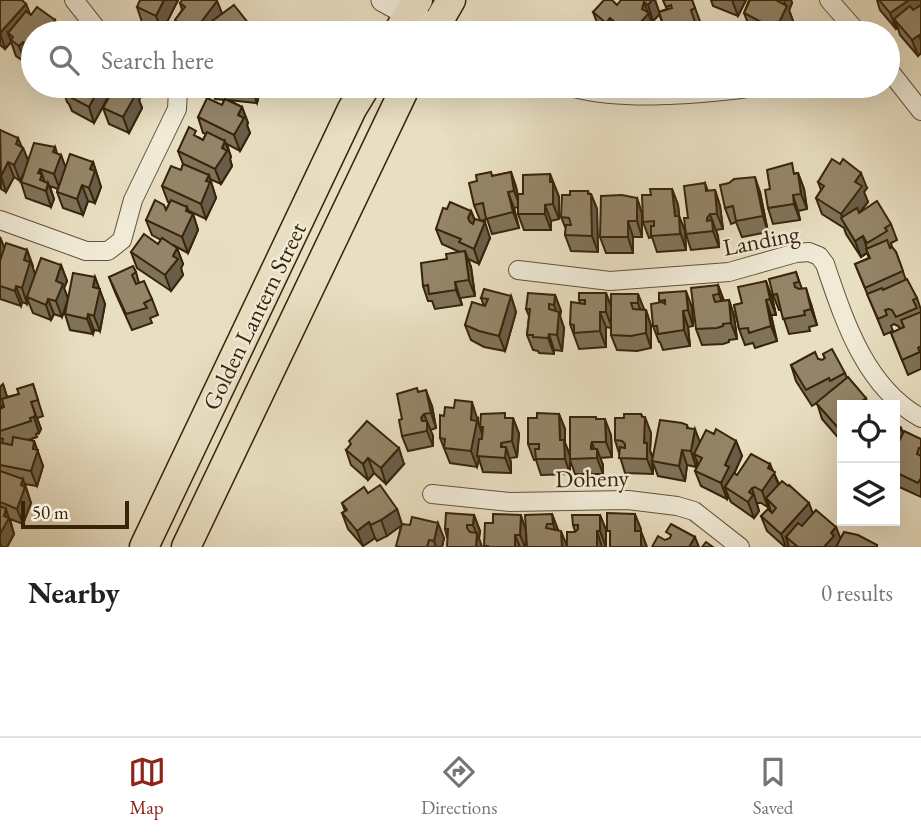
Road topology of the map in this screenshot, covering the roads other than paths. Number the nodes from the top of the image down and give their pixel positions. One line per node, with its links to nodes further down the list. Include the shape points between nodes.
1 (74, 0): 6 (street)
2 (383, 0): 5 (street)
3 (452, 0): 7 (main road)
4 (829, 0): 8 (street)
5 (408, 16)
6 (91, 21)
7 (442, 21)
8 (847, 21)
9 (900, 84): 13 (street)
10 (178, 98): 14 (street, via 177,109 133,200 122,240 108,251 86,251)
11 (359, 98): 18 (main road, Golden Lantern Street)
12 (400, 98): 19 (main road, Golden Lantern Street)
13 (921, 111)
14 (0, 220)
15 (518, 270): 16 (street, Landing, via 610,281 729,272 809,252 825,264 847,328 865,362 888,391)
16 (921, 418)
17 (432, 494): 20 (street, Doheny, via 510,502 628,500 677,506 694,511)
18 (144, 547)
19 (186, 547)
20 (740, 547)

